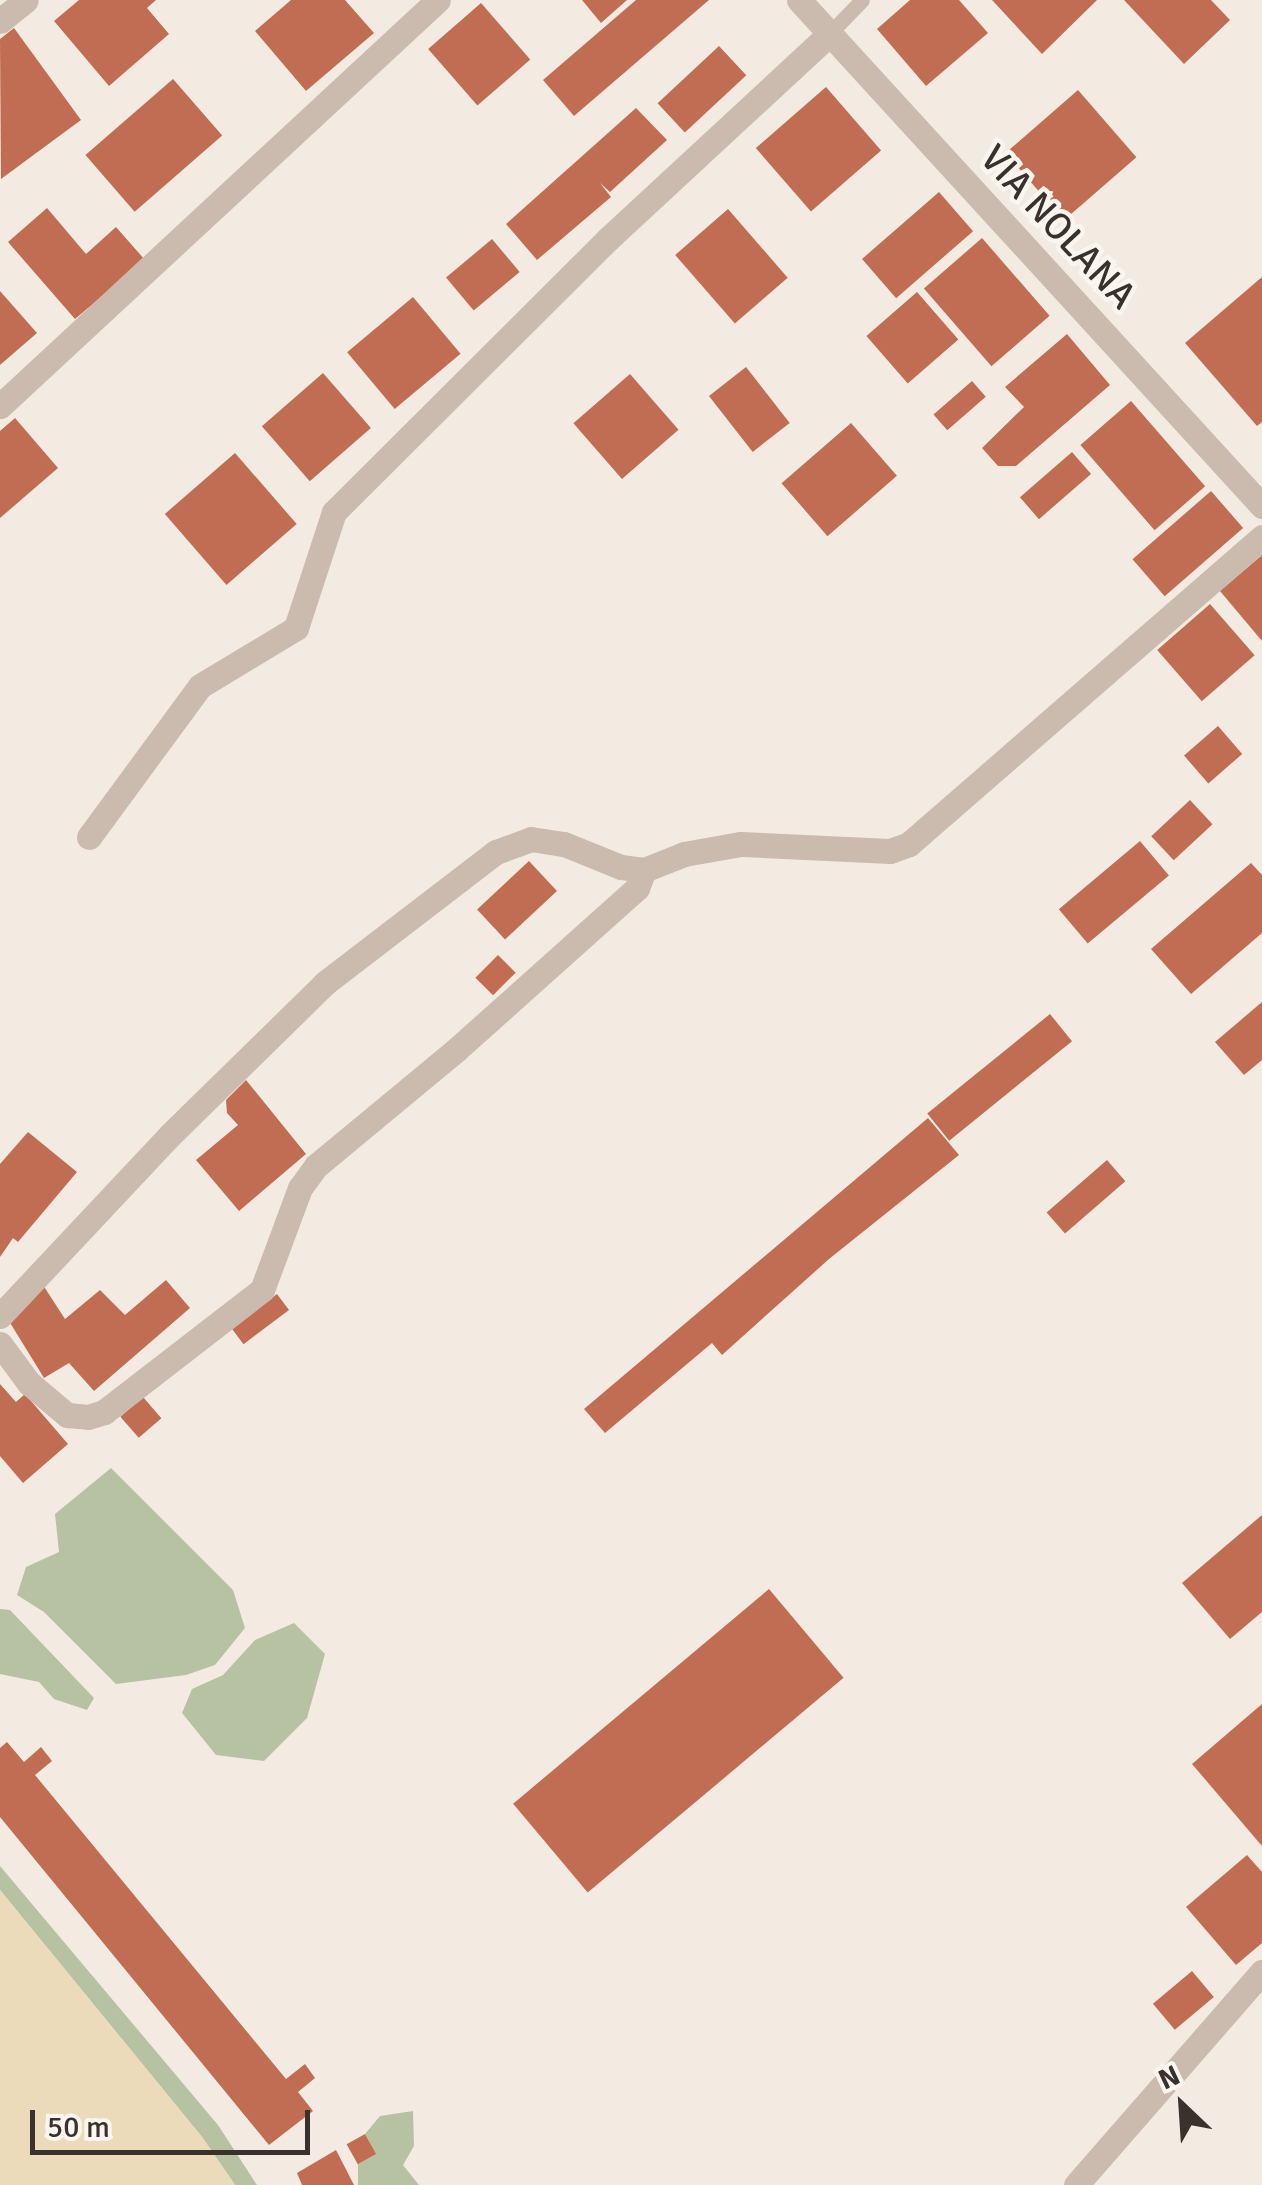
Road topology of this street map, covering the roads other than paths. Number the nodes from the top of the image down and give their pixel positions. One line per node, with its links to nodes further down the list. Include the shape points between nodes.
1 (26, 0): 5 (street)
2 (438, 0): 7 (street)
3 (798, 0): 6 (street, VIA NOLANA)
4 (862, 0): 6 (lane)
5 (0, 22)
6 (828, 34): 8 (street, VIA NOLANA); 10 (street, via 608,239 334,512 296,628 200,686)
7 (0, 406)
8 (1258, 492)
9 (1262, 537): 11 (street, via 909,844 890,850 741,844 684,854)
10 (89, 836)
11 (644, 870): 12 (street, via 548,842 531,840 496,852 325,983); 13 (street, via 637,888 316,1166 300,1188 262,1290 104,1412 67,1415 28,1383)
12 (0, 1316)
13 (0, 1344)
14 (1262, 1972): 15 (street)
15 (1076, 2185)

